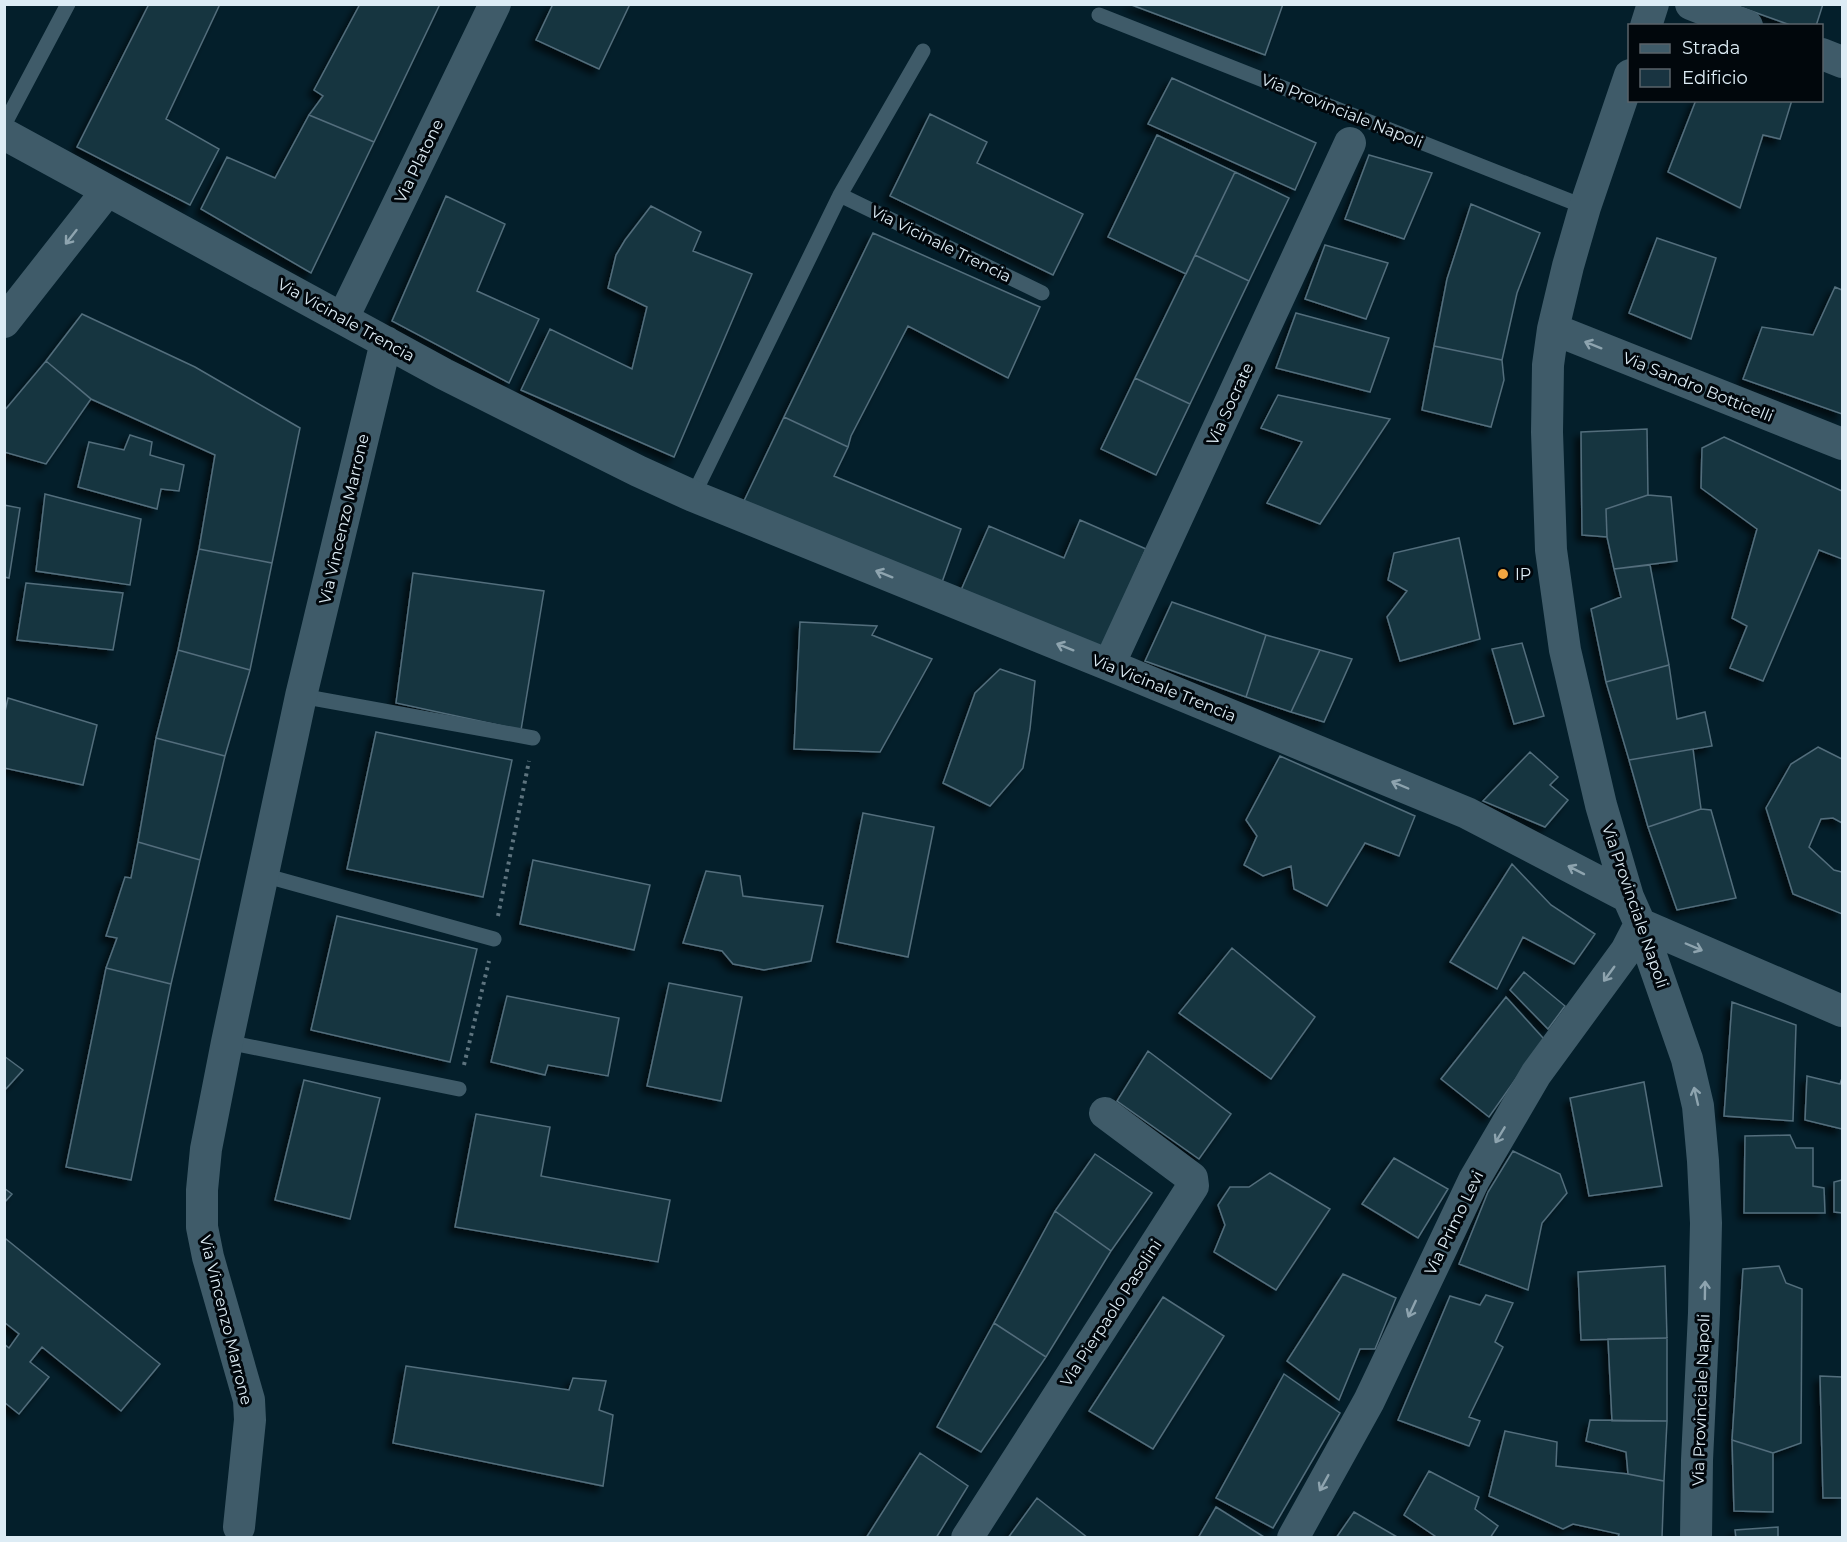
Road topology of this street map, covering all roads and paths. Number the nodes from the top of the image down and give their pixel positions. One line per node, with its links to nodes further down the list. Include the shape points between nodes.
1 (68, 4): 12 (lane)
2 (495, 4): 19 (street, Via Platone)
3 (1653, 4): 6 (street)
4 (1691, 4): 7 (street)
5 (1099, 15): 17 (lane, Via Provinciale Napoli)
6 (1647, 24)
7 (1742, 24)
8 (923, 51): 16 (lane)
9 (1823, 55): 10 (street)
10 (1842, 62)
11 (1628, 78): 17 (street, Via Provinciale Napoli)
12 (4, 126)
13 (4, 134): 15 (street, Via Vicinale Trencia)
14 (1350, 143): 25 (street, Via Socrate)
15 (107, 191): 19 (street, Via Vicinale Trencia); 20 (street, one-way to 20)
16 (840, 195): 18 (lane, Via Vicinale Trencia); 24 (lane)
17 (1585, 207): 21 (street, Via Provinciale Napoli)
18 (1042, 293)
19 (343, 318): 22 (street, Via Vicinale Trencia)
20 (4, 322)
21 (1553, 329): 23 (street, Via Sandro Botticelli, one-way to 21); 29 (street, Via Provinciale Napoli, via 1546,432 1551,550 1565,650 1601,805)
22 (386, 342): 24 (street, Via Vicinale Trencia); 26 (street, Via Vincenzo Marrone)
23 (1842, 444)
24 (693, 496): 25 (street, Via Vicinale Trencia, one-way to 24)
25 (1109, 665): 29 (street, Via Vicinale Trencia, one-way to 25, via 1467,813)
26 (301, 696): 27 (lane); 28 (street, Via Vincenzo Marrone)
27 (533, 738)
28 (263, 875): 30 (lane); 32 (street, Via Vincenzo Marrone)
29 (1634, 911): 31 (street, Via Vicinale Trencia, one-way to 31); 37 (street, Via Primo Levi, one-way to 37, via 1626,951 1536,1074 1474,1179 1369,1401); 38 (street, Via Provinciale Napoli, one-way to 29, via 1706,1223 1698,1106 1687,1059)
30 (494, 939)
31 (1842, 1011)
32 (227, 1042): 33 (lane); 35 (street, Via Vincenzo Marrone, via 206,1149 202,1227 249,1400)
33 (459, 1089)
34 (1105, 1113): 36 (street, Via Pierpaolo Pasolini, via 1192,1178 1193,1186)
35 (238, 1527)
36 (967, 1538)
37 (1293, 1538)
38 (1696, 1538)

